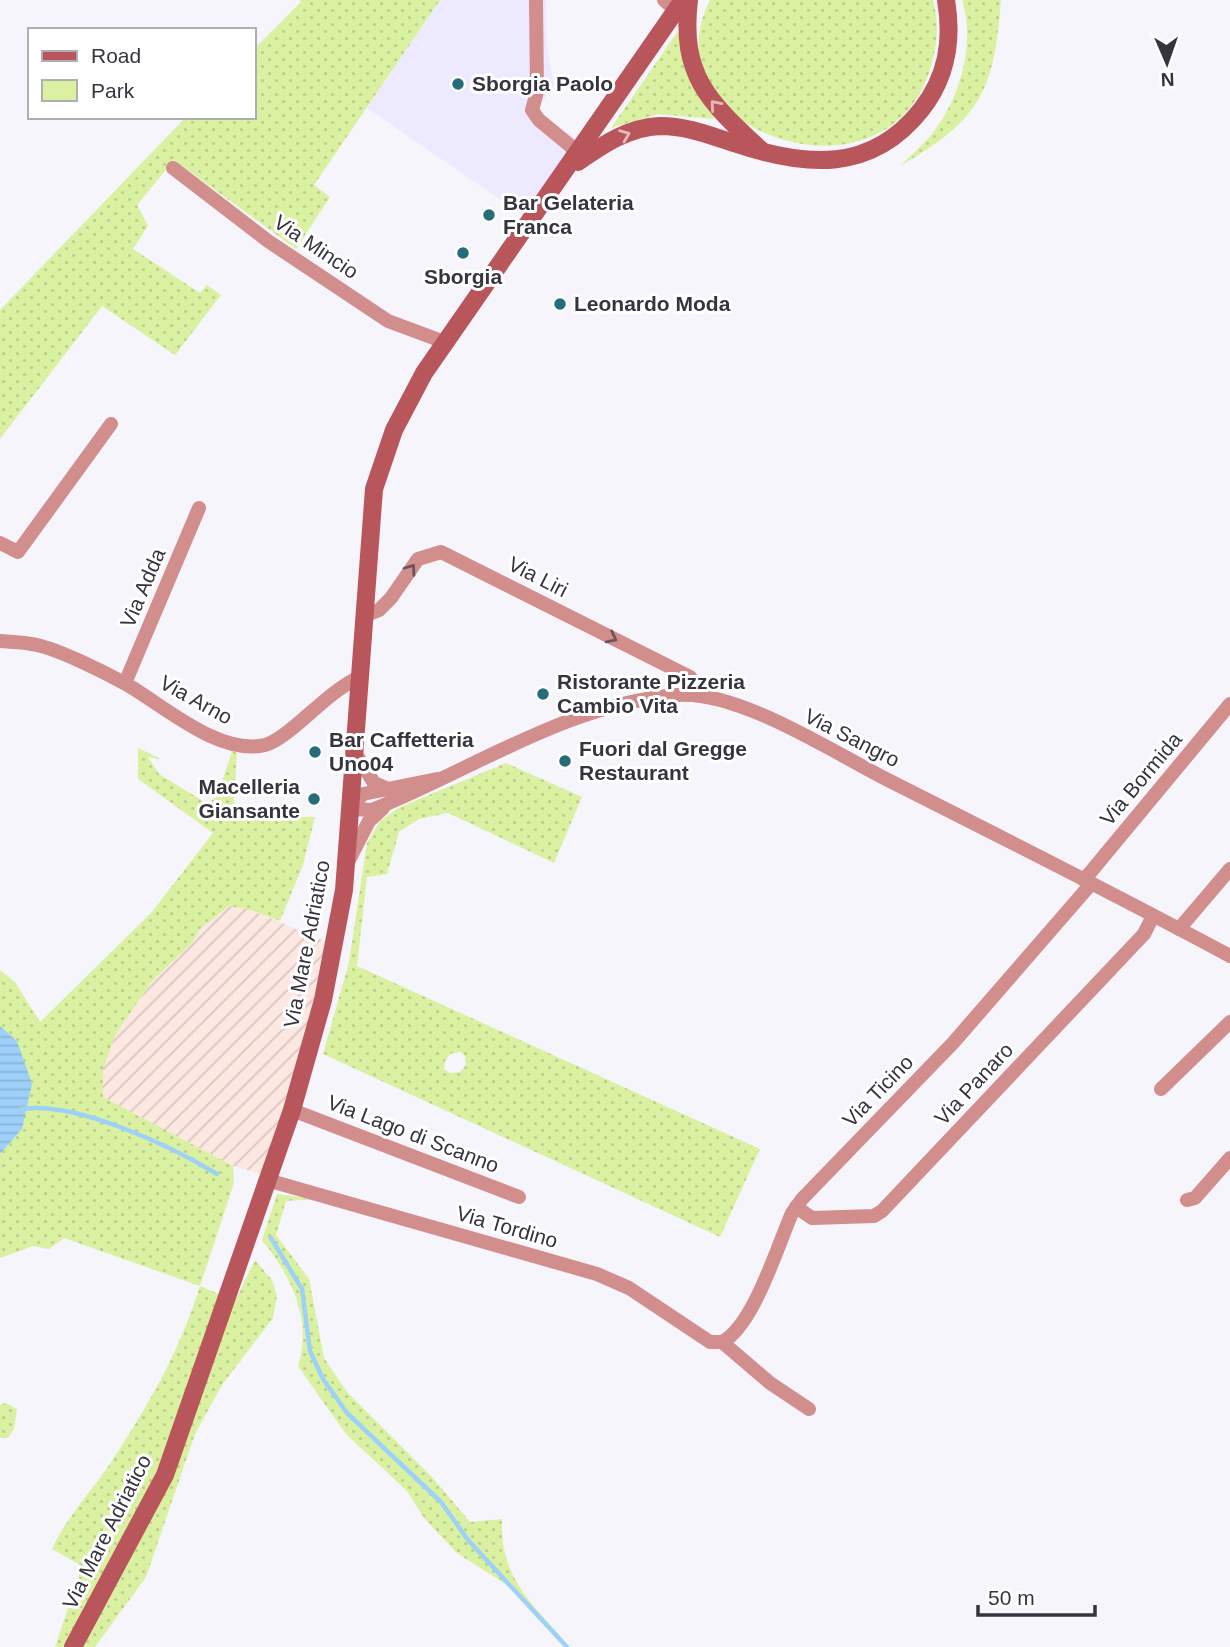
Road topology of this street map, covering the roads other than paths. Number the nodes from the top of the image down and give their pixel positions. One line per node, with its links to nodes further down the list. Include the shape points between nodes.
1 (536, 0): 5 (street, via 537,92 532,110)
2 (946, 0): 4 (main road, via 949,47 944,69 927,102 897,135 840,160 790,160)
3 (678, 2): 4 (main road, one-way to 3, via 716,108 695,75); 5 (main road, Via Mare Adriatico)
4 (764, 152): 7 (main road, one-way to 4, via 622,135 659,126 708,132)
5 (579, 153): 7 (main road, Via Mare Adriatico)
6 (173, 168): 8 (street, Via Mincio, via 268,240 388,321)
7 (567, 170): 8 (main road, Via Mare Adriatico)
8 (447, 343): 12 (main road, Via Mare Adriatico, via 424,373 394,430 374,489)
9 (111, 424): 11 (street, via 18,552)
10 (199, 508): 15 (street, Via Adda)
11 (0, 543)
12 (364, 616): 14 (main road, Via Mare Adriatico); 16 (street, Via Liri, one-way to 16, via 391,598 418,559 441,552 690,677)
13 (0, 641): 15 (street, Via Arno, via 38,645)
14 (360, 677): 15 (street, Via Arno, via 342,684 274,741 250,747 197,729); 18 (main road, Via Mare Adriatico)
15 (125, 683)
16 (702, 695): 19 (street, Via Sangro, via 657,698 598,711); 23 (street, Via Sangro, via 748,709)
17 (1230, 704): 23 (street, Via Bormida)
18 (354, 751): 19 (street, via 374,783); 20 (main road, Via Mare Adriatico)
19 (389, 796): 20 (street, Via Sangro, via 372,810); 21 (street, Via Sangro, via 369,821)
20 (350, 809): 21 (main road, Via Mare Adriatico)
21 (346, 866): 29 (main road, Via Mare Adriatico, via 323,1000)
22 (1230, 869): 25 (street)
23 (1087, 882): 24 (street, Via Sangro); 34 (street, Via Ticino, via 953,1043)
24 (1153, 916): 25 (street, Via Sangro); 34 (street, Via Panaro, via 1144,934 882,1211 874,1216 812,1218)
25 (1179, 929): 26 (street, Via Sangro)
26 (1230, 956)
27 (1230, 1022): 28 (street)
28 (1161, 1089)
29 (292, 1110): 31 (main road, Via Mare Adriatico); 32 (street, Via Lago di Scanno)
30 (1230, 1158): 33 (street, via 1195,1198)
31 (267, 1180): 35 (street, Via Tordino, via 597,1274 629,1288 710,1342); 37 (main road, Via Mare Adriatico, via 165,1475)
32 (519, 1197)
33 (1187, 1200)
34 (796, 1207): 35 (street, Via Ticino, via 748,1314 731,1338)
35 (722, 1342): 36 (street, Via Tordino)
36 (809, 1409)
37 (73, 1647)

